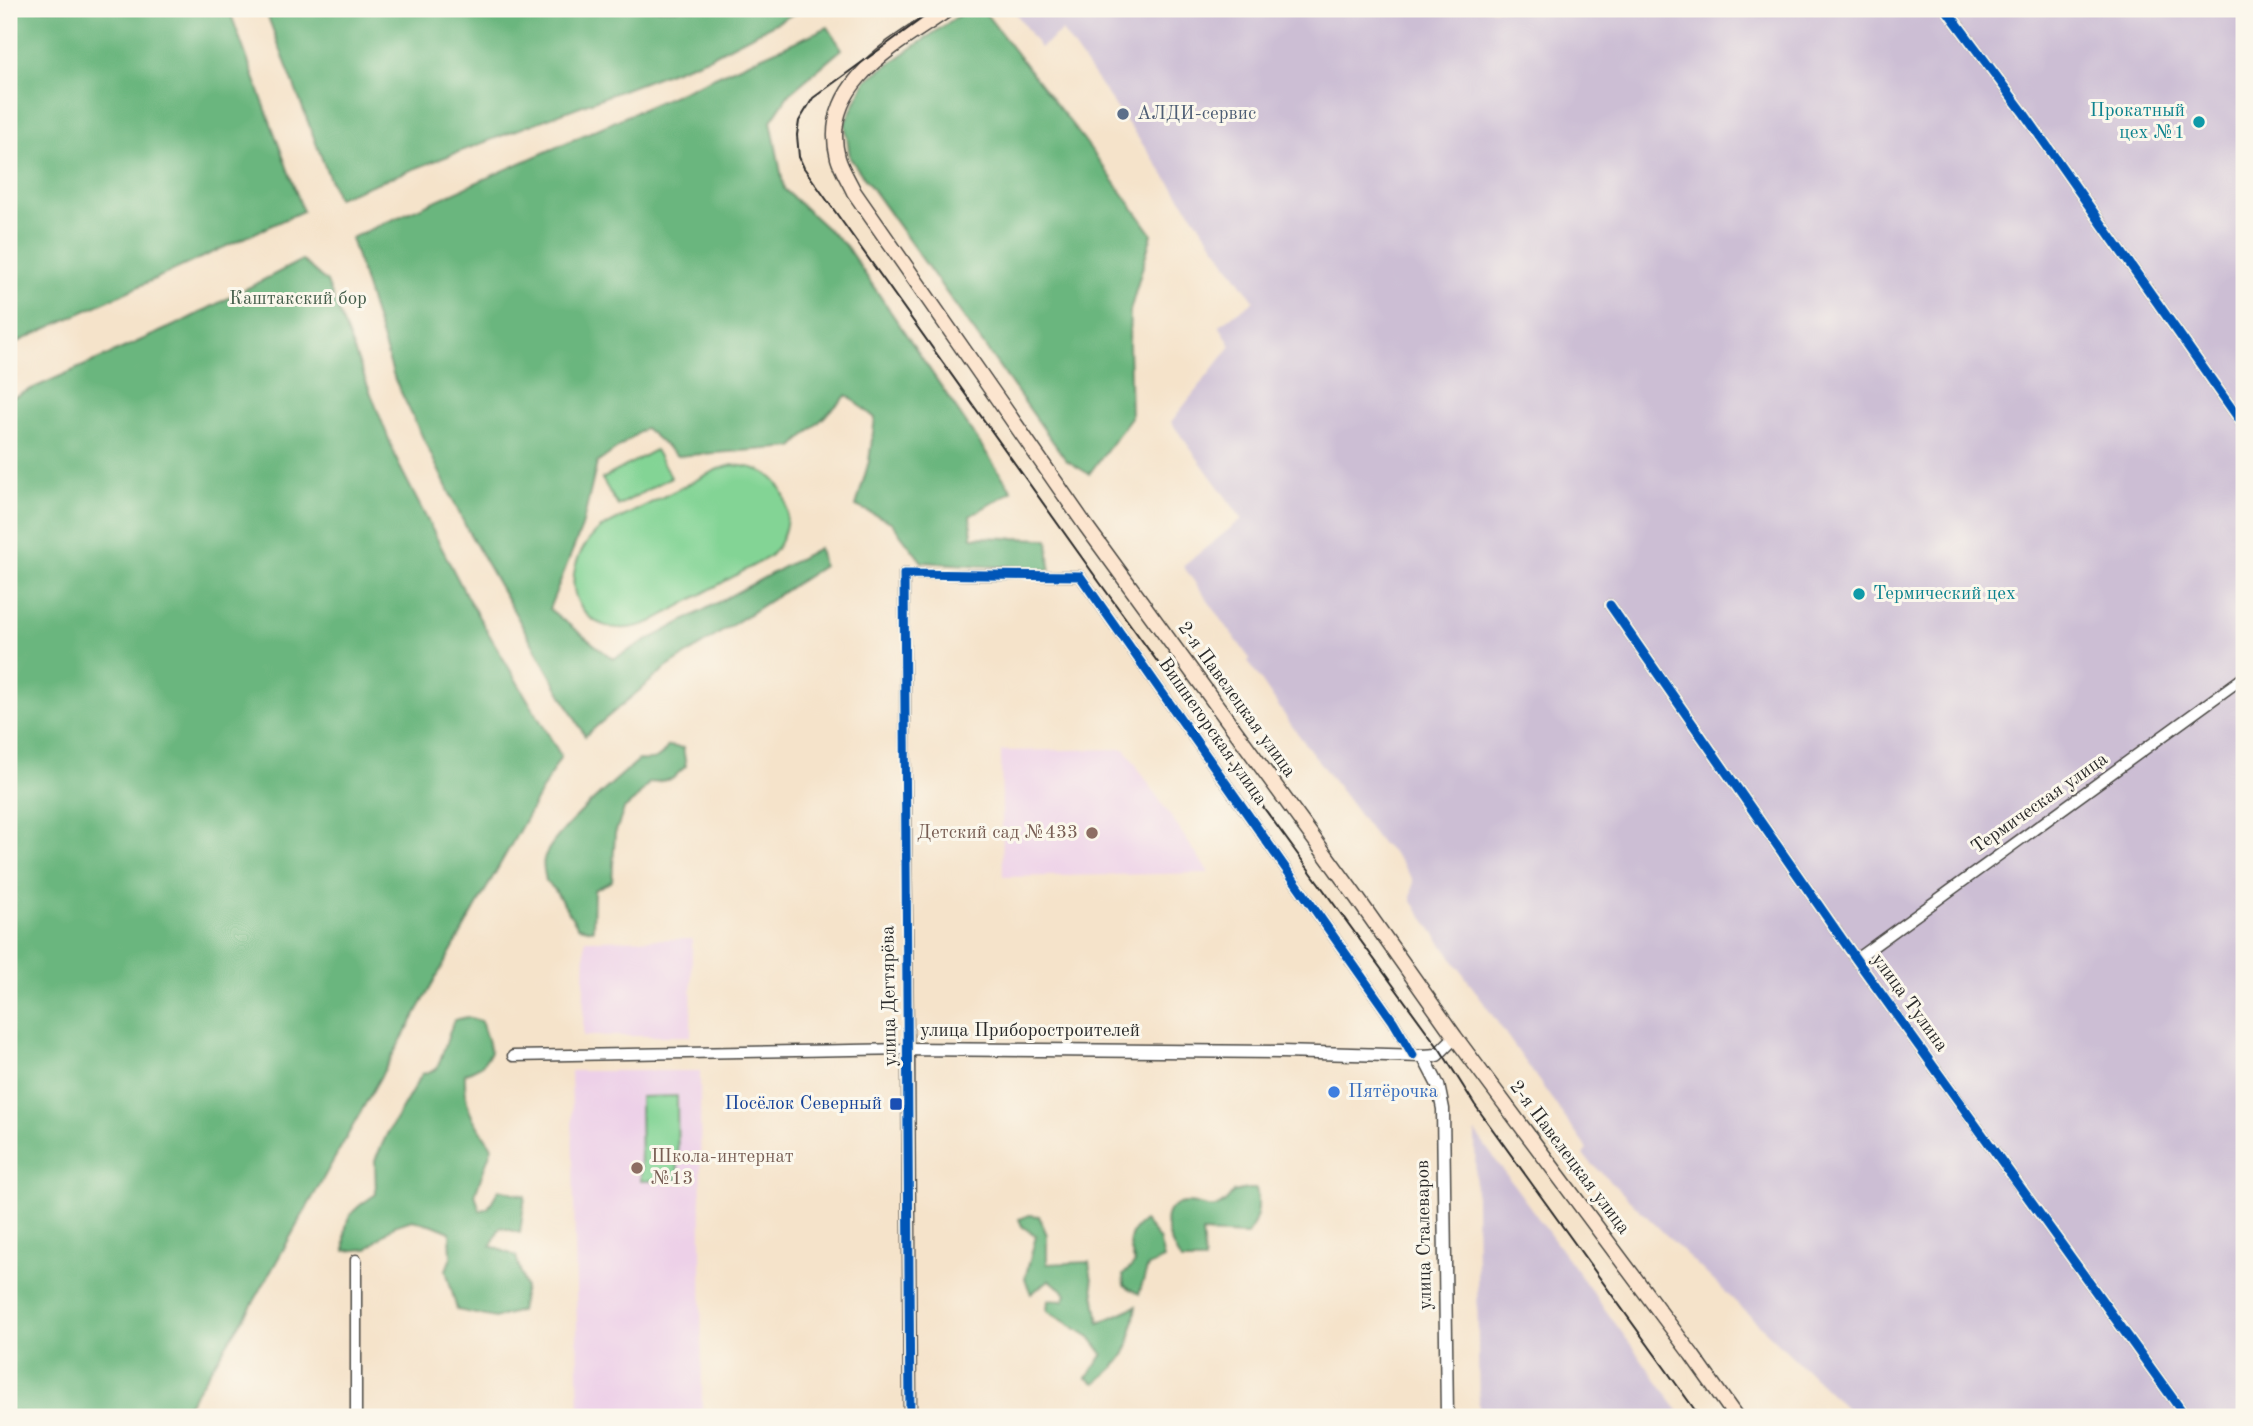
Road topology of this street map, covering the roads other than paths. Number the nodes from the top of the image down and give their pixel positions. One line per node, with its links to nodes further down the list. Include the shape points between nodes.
1 (949, 9): 8 (main road, 2-я Павелецкая улица, via 873,61 840,106 835,132 838,158 854,192 1086,526)
2 (1946, 9): 3 (street)
3 (2244, 426)
4 (904, 574): 9 (street, улица Дегтярёва); 10 (street, Вишнегорская улица, via 1080,576)
5 (1610, 604): 7 (street, улица Тулина)
6 (2244, 677): 7 (street, Термическая улица)
7 (1856, 959): 17 (street, улица Тулина)
8 (1455, 1037): 10 (street, улица Приборостроителей, via 1437,1055); 16 (main road, 2-я Павелецкая улица)
9 (908, 1049): 10 (street, улица Приборостроителей); 11 (street, улица Приборостроителей); 14 (street, улица Дегтярёва)
10 (1418, 1055): 15 (street, улица Сталеваров, via 1438,1086 1443,1109)
11 (513, 1056)
12 (356, 1260): 13 (street)
13 (356, 1417)
14 (910, 1417)
15 (1447, 1417)
16 (1736, 1417)
17 (2186, 1417)

